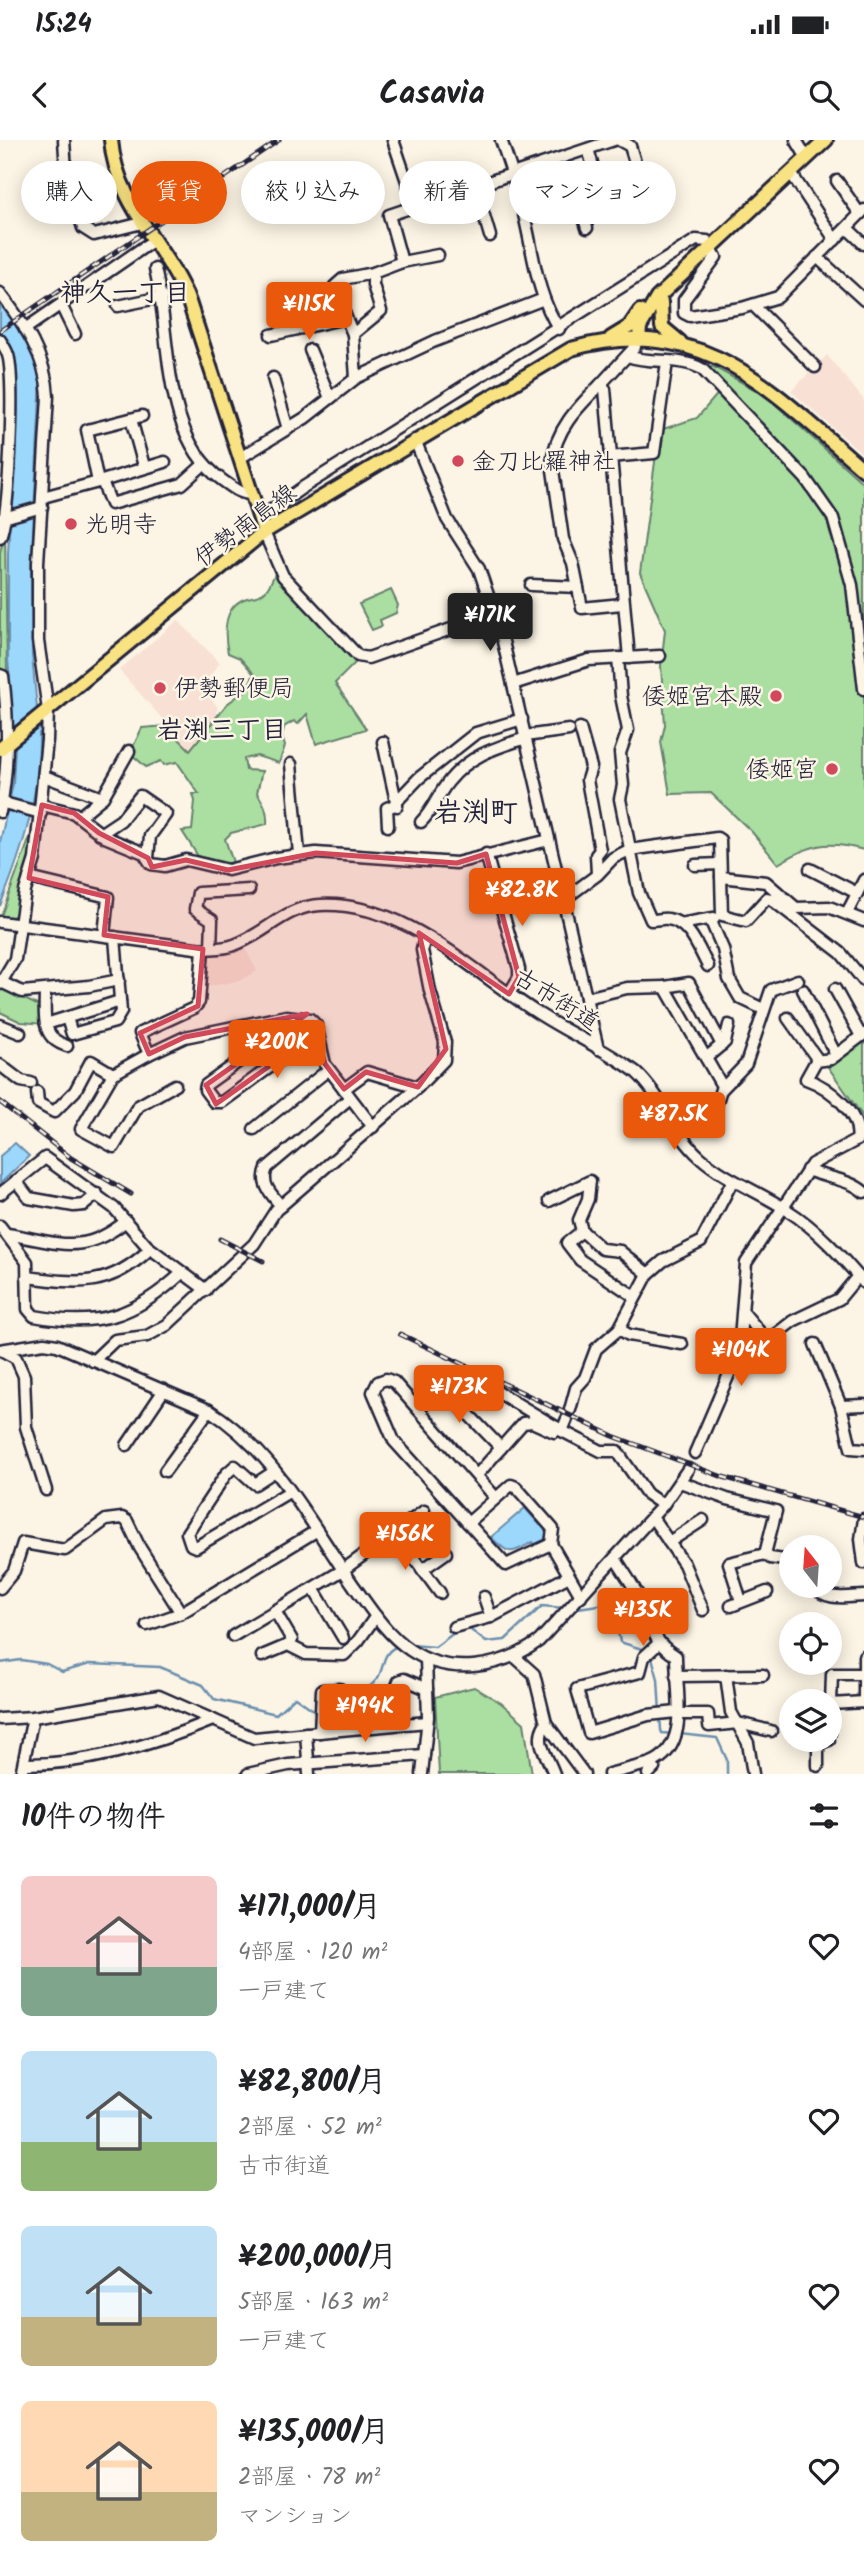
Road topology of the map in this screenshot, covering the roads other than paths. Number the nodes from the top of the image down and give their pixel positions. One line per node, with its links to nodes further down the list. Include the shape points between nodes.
1 (64, 140): 21 (street, via 66,171 83,228 94,235)
2 (111, 140): 18 (main road, via 120,182)
3 (393, 140): 11 (street)
4 (501, 140): 15 (street)
5 (614, 140): 9 (street)
6 (619, 140): 14 (street, via 630,146)
7 (796, 140): 10 (street)
8 (826, 140): 10 (main road)
9 (588, 149): 12 (street); 13 (street)
10 (807, 158): 16 (main road)
11 (400, 161)
12 (550, 161)
13 (592, 161)
14 (635, 161)
15 (509, 164)
16 (792, 173): 30 (street); 32 (main road)
17 (836, 181): 20 (street)
18 (131, 202)
19 (399, 211): 35 (street, via 390,215)
20 (862, 212): 27 (street)
21 (135, 224)
22 (143, 224): 29 (main road)
23 (486, 224): 28 (street)
24 (525, 224): 41 (street)
25 (586, 224): 26 (street)
26 (587, 228)
27 (847, 229): 30 (street); 31 (street)
28 (490, 236)
29 (154, 240): 44 (street); 72 (main road, via 189,302)
30 (835, 240): 34 (street)
31 (864, 244)
32 (713, 249): 38 (main road); 45 (street, via 716,257 684,300 684,313 690,316); 49 (street, via 707,241 696,240)
33 (438, 255): 35 (street)
34 (817, 257): 42 (street); 45 (street, via 778,297)
35 (402, 262): 37 (street)
36 (155, 269): 40 (street)
37 (373, 273): 47 (street, via 343,279 335,286); 51 (street, via 381,311)
38 (676, 282): 43 (main road); 54 (main road, via 646,303 629,327); 56 (main road, via 649,308)
39 (0, 293): 48 (street)
40 (162, 297): 46 (street); 74 (street, via 166,360 188,435)
41 (544, 299): 49 (street); 63 (street, via 435,341)
42 (864, 300)
43 (661, 302): 55 (main road, via 663,327); 56 (main road)
44 (61, 305): 48 (street); 50 (street)
45 (753, 305): 60 (street)
46 (118, 306)
47 (346, 318): 51 (street); 52 (street)
48 (25, 328): 79 (street, via 47,377)
49 (559, 329): 81 (street)
50 (75, 334)
51 (353, 334): 63 (street)
52 (271, 335)
53 (0, 340): 64 (street, via 8,354)
54 (605, 341): 56 (main road, 伊勢南島線); 61 (main road, 伊勢南島線, via 572,349)
55 (682, 343): 56 (main road); 58 (main road)
56 (634, 347): 58 (main road, via 689,352); 59 (street); 61 (main road, 伊勢南島線, via 574,355); 65 (street)
57 (310, 350): 66 (street)
58 (724, 361): 76 (main road, via 768,387)
59 (667, 362): 71 (street, via 654,453); 92 (street, via 690,363 702,369 827,507 852,585)
60 (815, 367)
61 (538, 368): 69 (main road, 伊勢南島線)
62 (273, 378): 68 (street)
63 (356, 378): 66 (street)
64 (5, 379): 67 (street)
65 (600, 385): 71 (street, via 605,389); 85 (street, via 568,418 553,451 563,538)
66 (330, 398): 68 (street)
67 (5, 414): 70 (street)
68 (288, 429): 72 (street)
69 (415, 440): 82 (main road, 伊勢南島線); 87 (street, via 447,519 479,569)
70 (4, 451): 80 (street)
71 (610, 457): 86 (street)
72 (240, 458): 78 (main road)
73 (165, 462): 75 (street)
74 (203, 465): 77 (street, via 182,484 111,504); 78 (street, via 236,491)
75 (144, 466): 77 (street); 77 (street, via 136,418 87,430)
76 (864, 470)
77 (100, 481): 79 (street)
78 (251, 494): 81 (main road)
79 (41, 504): 80 (street); 93 (street, via 38,641)
80 (4, 517): 83 (street)
81 (260, 518): 82 (main road)
82 (264, 532): 87 (street, via 283,576 358,656 368,658); 93 (main road, 伊勢南島線)
83 (0, 537)
84 (531, 584): 85 (street)
85 (578, 587): 86 (street, via 582,608)
86 (622, 604): 89 (street)
87 (494, 614): 91 (street)
88 (660, 656): 89 (street)
89 (623, 658): 91 (street, via 589,660); 112 (street, via 621,696 628,730 620,753 620,799)
90 (0, 675): 99 (street, via 4,676)
91 (513, 684): 94 (street)
92 (864, 689)
93 (45, 712): 99 (main road, 伊勢南島線); 102 (street)
94 (522, 719): 97 (street); 104 (street, via 476,733 419,778)
95 (580, 728): 119 (street, via 591,767 587,780 600,850)
96 (569, 730): 97 (street)
97 (525, 737): 108 (street, via 470,758); 111 (street)
98 (383, 742): 104 (street)
99 (7, 743): 105 (street)
100 (129, 751): 103 (street)
101 (291, 764): 114 (street)
102 (44, 776): 103 (street); 106 (street)
103 (102, 798): 107 (street)
104 (397, 804): 109 (street, via 387,808)
105 (2, 805): 106 (street)
106 (40, 810): 107 (street); 121 (street)
107 (80, 816): 110 (street)
108 (421, 822)
109 (388, 826)
110 (100, 834): 115 (street); 115 (street, via 121,820 140,796 166,814 150,836)
111 (549, 840): 113 (street); 125 (street)
112 (629, 850): 116 (street, via 717,838); 119 (street, via 613,858); 132 (street, via 651,920 671,919)
113 (486, 854): 114 (street, via 456,863); 143 (street, via 519,969)
114 (299, 855): 115 (street, via 228,870 186,860 160,866)
115 (148, 858)
116 (720, 864): 117 (street); 120 (street)
117 (695, 865)
118 (810, 869): 124 (street)
119 (597, 875): 125 (street)
120 (721, 877): 126 (street, via 766,883 803,910 829,906); 127 (street)
121 (29, 878): 131 (street); 133 (street, via 108,897)
122 (864, 880): 124 (street)
123 (249, 890): 135 (street, via 198,893 195,909 212,920)
124 (857, 893): 126 (street)
125 (563, 900): 144 (street)
126 (847, 913): 129 (street)
127 (722, 915): 128 (street); 138 (street, via 746,921 771,899 841,953)
128 (710, 919): 132 (street); 146 (street, via 729,979 740,998)
129 (864, 921)
130 (0, 922): 131 (street, 古市街道)
131 (20, 923): 133 (street, 古市街道); 139 (street, via 15,959)
132 (680, 924): 136 (street, via 700,947)
133 (110, 936): 135 (street, 古市街道); 137 (street)
134 (425, 936): 135 (street, 古市街道, via 372,911 321,905 290,911 228,947); 143 (street, 古市街道); 167 (street, via 425,968 446,1049 444,1060)
135 (207, 948): 159 (street, via 199,1002 140,1033)
136 (708, 966)
137 (118, 980): 142 (street); 145 (street)
138 (864, 981)
139 (1, 983): 142 (street, via 22,992)
140 (665, 987): 144 (street, via 627,988); 156 (street, via 688,983); 161 (street)
141 (835, 989): 155 (street)
142 (45, 991): 150 (street)
143 (509, 994): 158 (street, 古市街道)
144 (586, 998): 158 (street)
145 (120, 1001): 147 (street); 147 (street, via 121,1012 115,1022 72,1034)
146 (763, 1009): 160 (street, via 771,989 801,985); 168 (street, via 746,1064)
147 (67, 1017): 150 (street)
148 (300, 1018): 154 (street, via 313,1021); 154 (street, via 206,1085 214,1102 222,1102); 159 (street, via 286,1016 185,1037)
149 (788, 1018): 162 (street)
150 (46, 1024): 157 (street, via 51,1039)
151 (0, 1025): 153 (street)
152 (729, 1025): 156 (street)
153 (20, 1033)
154 (317, 1033): 164 (street)
155 (863, 1035): 160 (street)
156 (722, 1045): 161 (street)
157 (67, 1046)
158 (598, 1049): 174 (street, 古市街道, via 646,1081 683,1139)
159 (149, 1054): 165 (street)
160 (836, 1055): 162 (street)
161 (706, 1058): 168 (street)
162 (818, 1060): 173 (street, via 806,1079 839,1101 858,1126 858,1135 857,1140 824,1155)
163 (0, 1065): 165 (street, via 34,1087 38,1103 54,1112 75,1091 91,1061)
164 (328, 1070): 169 (street); 172 (street)
165 (113, 1074): 166 (street, via 81,1129 114,1147 138,1106)
166 (175, 1085)
167 (418, 1087): 169 (street, via 367,1072); 171 (street)
168 (721, 1090): 170 (street)
169 (347, 1094): 171 (street); 180 (street, via 267,1168 267,1190)
170 (716, 1105)
171 (373, 1127): 180 (street)
172 (254, 1129)
173 (807, 1170): 176 (street, via 851,1183); 181 (street)
174 (733, 1180): 181 (street, 古市街道); 187 (street, via 701,1242)
175 (16, 1181): 177 (street); 178 (street, via 29,1198 74,1206); 178 (street, via 45,1158)
176 (864, 1192)
177 (0, 1194)
178 (97, 1194): 182 (street)
179 (549, 1201): 184 (street, via 590,1181 579,1220)
180 (281, 1206): 190 (street, via 254,1244)
181 (784, 1208): 189 (street, 古市街道); 192 (street, via 746,1263)
182 (125, 1221): 183 (street, via 107,1236 86,1243); 185 (street)
183 (3, 1230): 188 (street, via 25,1258)
184 (582, 1231): 187 (street, via 602,1249 620,1251); 191 (street, via 567,1243 580,1260)
185 (150, 1249): 186 (street); 188 (street, via 124,1271 98,1280 66,1283)
186 (182, 1273): 188 (street, via 151,1300 129,1311 74,1322 34,1316 28,1309); 190 (street)
187 (648, 1273): 191 (street)
188 (27, 1277)
189 (862, 1280): 192 (street, via 767,1341)
190 (206, 1290): 197 (street, via 162,1329 115,1340)
191 (634, 1296): 193 (street)
192 (743, 1312): 208 (street, via 732,1370)
193 (619, 1329): 194 (street, via 629,1335); 204 (street, via 596,1349)
194 (682, 1344)
195 (815, 1344): 201 (street)
196 (1, 1351): 197 (street, via 50,1343); 214 (street, via 16,1359 24,1376 26,1427)
197 (93, 1361): 199 (street)
198 (476, 1379): 204 (street)
199 (164, 1390): 203 (street); 205 (street)
200 (864, 1405): 201 (street)
201 (841, 1406): 207 (street, via 851,1448)
202 (418, 1409): 206 (street, via 443,1388); 212 (street); 222 (street, via 390,1380 375,1385 374,1395 394,1441)
203 (209, 1410): 210 (street); 211 (street, via 240,1432)
204 (559, 1429): 206 (street, via 554,1433 532,1422 523,1423); 217 (street, via 601,1451 617,1451 647,1494)
205 (127, 1445)
206 (501, 1448): 212 (street)
207 (864, 1449)
208 (695, 1453)
209 (688, 1469): 213 (street)
210 (165, 1471)
211 (275, 1471): 215 (street); 215 (street, via 255,1484 235,1466 187,1534 191,1545 196,1547)
212 (477, 1475): 216 (street)
213 (680, 1482): 217 (street); 228 (street, via 776,1511)
214 (46, 1490)
215 (289, 1492): 223 (street)
216 (496, 1498): 222 (street); 226 (street, via 511,1485 516,1487 553,1529)
217 (663, 1505): 219 (street)
218 (424, 1511): 224 (street)
219 (652, 1517): 225 (street); 229 (street)
220 (864, 1519): 231 (street)
221 (703, 1520): 225 (street)
222 (468, 1523): 226 (street, via 506,1565)
223 (316, 1531): 232 (street); 245 (street)
224 (396, 1533): 232 (street); 233 (street)
225 (669, 1542): 243 (street, via 684,1564)
226 (551, 1544): 234 (street)
227 (446, 1553): 233 (street)
228 (765, 1554): 230 (street); 237 (street, via 729,1563 736,1603)
229 (615, 1558): 239 (street); 253 (street, via 638,1595)
230 (779, 1559)
231 (864, 1563)
232 (343, 1570): 236 (street); 246 (street)
233 (422, 1570): 238 (street)
234 (569, 1576): 239 (street); 247 (street)
235 (0, 1588): 245 (street, via 14,1571 23,1544 65,1550 106,1520 122,1518)
236 (313, 1588): 244 (street); 251 (street)
237 (767, 1592)
238 (440, 1593)
239 (581, 1596): 256 (street, via 539,1641)
240 (864, 1596): 242 (street)
241 (484, 1597): 247 (street)
242 (842, 1597)
243 (703, 1610)
244 (275, 1611): 250 (street); 252 (street)
245 (181, 1613): 248 (street)
246 (376, 1616): 254 (street, via 344,1655 306,1654 288,1645); 257 (street, via 398,1642)
247 (491, 1617): 249 (street)
248 (147, 1625)
249 (454, 1627)
250 (233, 1636)
251 (344, 1638)
252 (292, 1640)
253 (652, 1649): 261 (street, via 676,1656); 268 (street, via 640,1672 577,1689 589,1733 659,1713)
254 (262, 1656)
255 (864, 1656): 258 (street)
256 (514, 1657): 257 (street, via 473,1667); 273 (street, via 534,1674)
257 (426, 1659): 263 (street)
258 (863, 1674): 264 (street, via 832,1674); 266 (street)
259 (726, 1675): 260 (street); 261 (street); 274 (street, via 731,1712)
260 (763, 1675)
261 (676, 1676): 268 (street)
262 (340, 1689): 276 (street, via 322,1690)
263 (427, 1689): 265 (street, via 404,1679); 272 (street)
264 (832, 1689)
265 (394, 1694)
266 (864, 1702): 267 (street)
267 (842, 1703)
268 (677, 1713): 274 (street, via 708,1714 709,1726); 280 (street, via 677,1734 667,1754)
269 (33, 1717): 270 (street); 271 (street, via 159,1696); 282 (street)
270 (0, 1719)
271 (213, 1720): 277 (street, via 254,1738); 282 (street, via 146,1743)
272 (428, 1722): 276 (street); 279 (street)
273 (546, 1723): 286 (street, via 541,1747); 287 (street)
274 (738, 1723): 275 (street); 290 (street, via 748,1743)
275 (771, 1731)
276 (320, 1732): 277 (street)
277 (306, 1733): 283 (street)
278 (818, 1752): 281 (street)
279 (424, 1755): 283 (street); 285 (street)
280 (651, 1763): 288 (street); 289 (street, via 654,1768)
281 (818, 1766)
282 (22, 1769)
283 (308, 1769): 284 (street)
284 (248, 1774)
285 (422, 1774)
286 (554, 1774)
287 (584, 1774)
288 (609, 1774)
289 (648, 1774)
290 (752, 1774)

